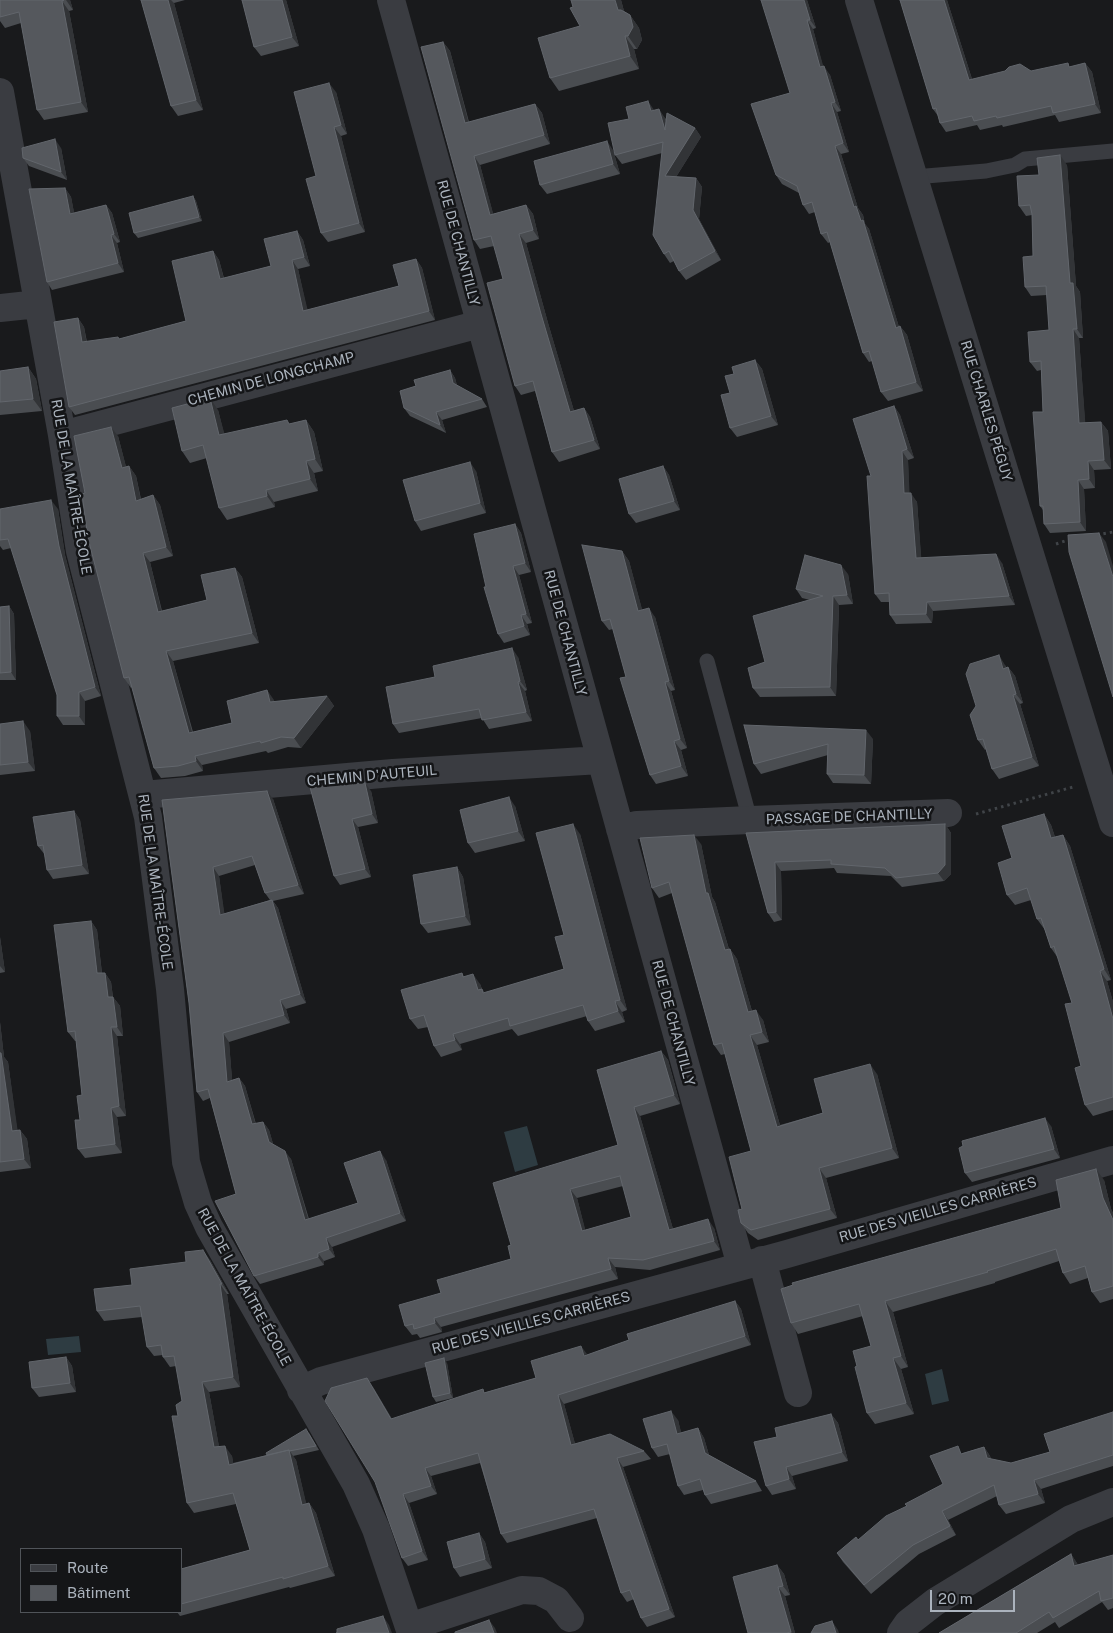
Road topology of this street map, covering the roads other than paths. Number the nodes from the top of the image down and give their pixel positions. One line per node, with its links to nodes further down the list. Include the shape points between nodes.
1 (390, 0): 9 (street, RUE DE CHANTILLY)
2 (859, 0): 6 (street, RUE CHARLES PÉGUY)
3 (0, 92): 5 (street, RUE DE LA MAÎTRE-ÉCOLE)
4 (1113, 151): 6 (lane, via 1025,159 1015,165 986,171)
5 (6, 163): 7 (street, RUE DE LA MAÎTRE-ÉCOLE)
6 (914, 177): 16 (street, RUE CHARLES PÉGUY)
7 (38, 304): 8 (street); 10 (street, RUE DE LA MAÎTRE-ÉCOLE)
8 (0, 308)
9 (480, 324): 10 (street, CHEMIN DE LONGCHAMP); 12 (street, RUE DE CHANTILLY)
10 (62, 435): 13 (street, RUE DE LA MAÎTRE-ÉCOLE, via 80,551)
11 (707, 662): 15 (lane, PASSAGE DE CHANTILLY)
12 (600, 760): 13 (street, CHEMIN D'AUTEUIL, via 393,773); 17 (street, RUE DE CHANTILLY)
13 (143, 795): 20 (street, RUE DE LA MAÎTRE-ÉCOLE, via 159,894 186,1162 209,1226)
14 (960, 814): 15 (street, PASSAGE DE CHANTILLY)
15 (750, 820): 17 (street, PASSAGE DE CHANTILLY, via 637,825)
16 (1113, 823)
17 (620, 829): 19 (street, RUE DE CHANTILLY)
18 (1113, 1160): 19 (street, RUE DES VIEILLES CARRIÈRES)
19 (751, 1263): 20 (street, RUE DES VIEILLES CARRIÈRES, via 321,1380); 21 (street)
20 (301, 1390): 24 (street, RUE DE LA MAÎTRE-ÉCOLE, via 356,1484 376,1529)
21 (798, 1393)
22 (1113, 1502): 25 (street, via 1071,1519 944,1597 917,1615)
23 (570, 1618): 24 (street, via 556,1600 539,1591 522,1590)
24 (410, 1630)
25 (900, 1633)

